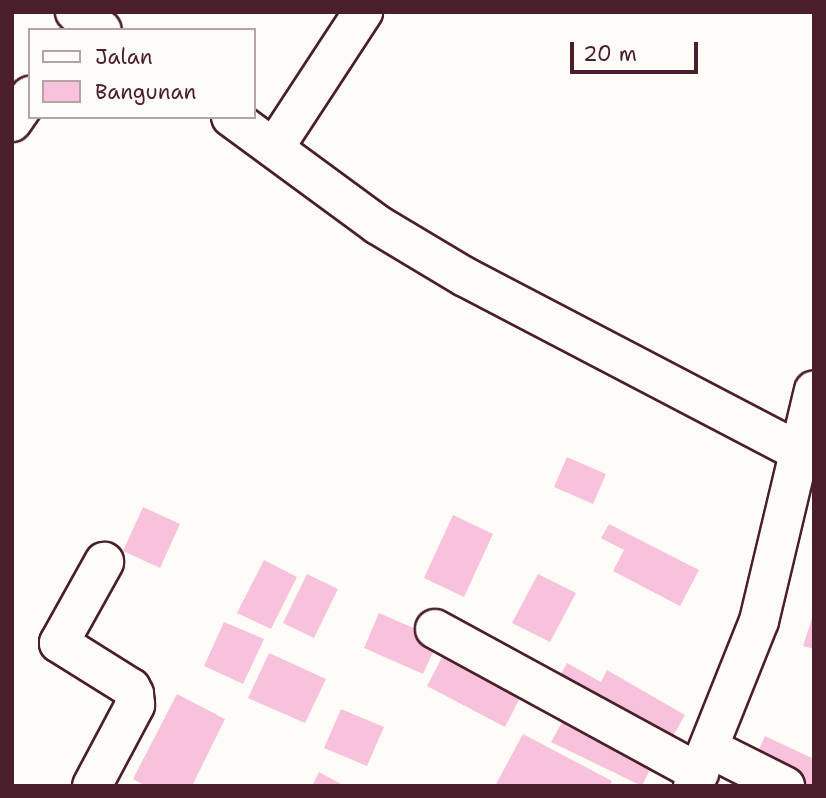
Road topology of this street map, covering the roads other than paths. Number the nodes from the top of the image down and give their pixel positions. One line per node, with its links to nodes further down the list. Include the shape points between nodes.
1 (363, 12): 5 (street)
2 (28, 99): 4 (street)
3 (234, 119): 5 (street)
4 (12, 122)
5 (274, 148): 7 (street, via 378,225 465,277)
6 (814, 390): 7 (street)
7 (801, 453): 10 (street, via 759,621)
8 (104, 562): 11 (street, via 59,643 134,694 135,705)
9 (435, 629): 10 (street)
10 (701, 769): 12 (street)
11 (92, 786)
12 (785, 786)

